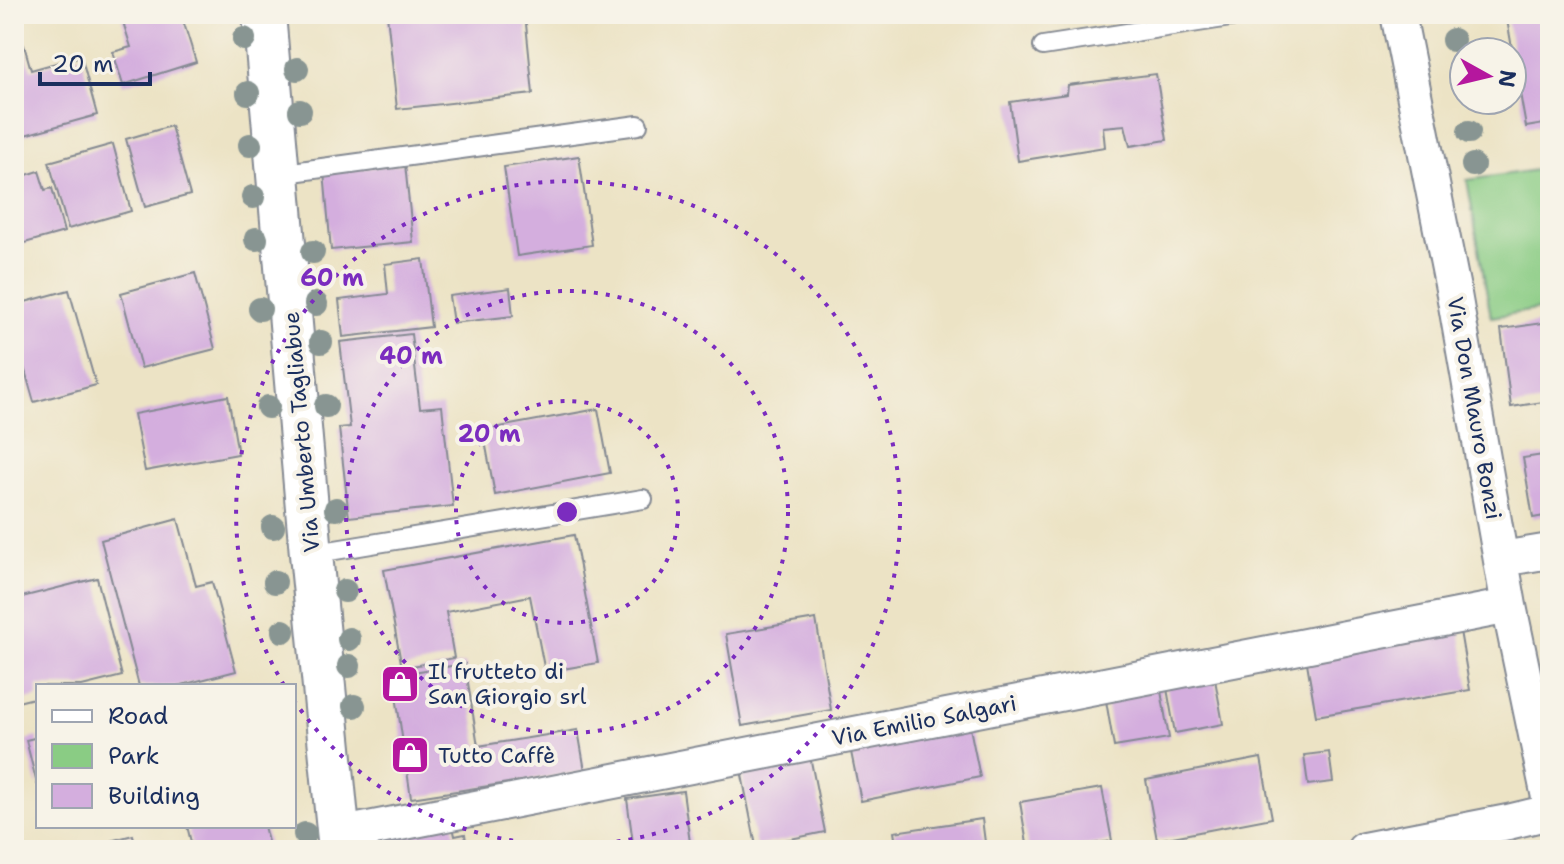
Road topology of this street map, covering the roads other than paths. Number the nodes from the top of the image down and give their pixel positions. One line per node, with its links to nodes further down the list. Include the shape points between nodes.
1 (264, 14): 6 (street, Via Umberto Tagliabue)
2 (1250, 14): 4 (lane)
3 (1398, 14): 10 (street, Via Don Mauro Bonzi)
4 (1043, 46)
5 (638, 125): 6 (lane)
6 (278, 174): 9 (street, Via Umberto Tagliabue)
7 (643, 499): 9 (lane)
8 (1550, 551): 10 (street)
9 (311, 554): 14 (street, Via Umberto Tagliabue)
10 (1502, 559): 11 (street, Via Don Mauro Bonzi)
11 (1509, 606): 12 (street, Via Don Mauro Bonzi); 14 (street, Via Emilio Salgari)
12 (1550, 802)
13 (1550, 812): 15 (street)
14 (339, 842)
15 (1364, 850)

